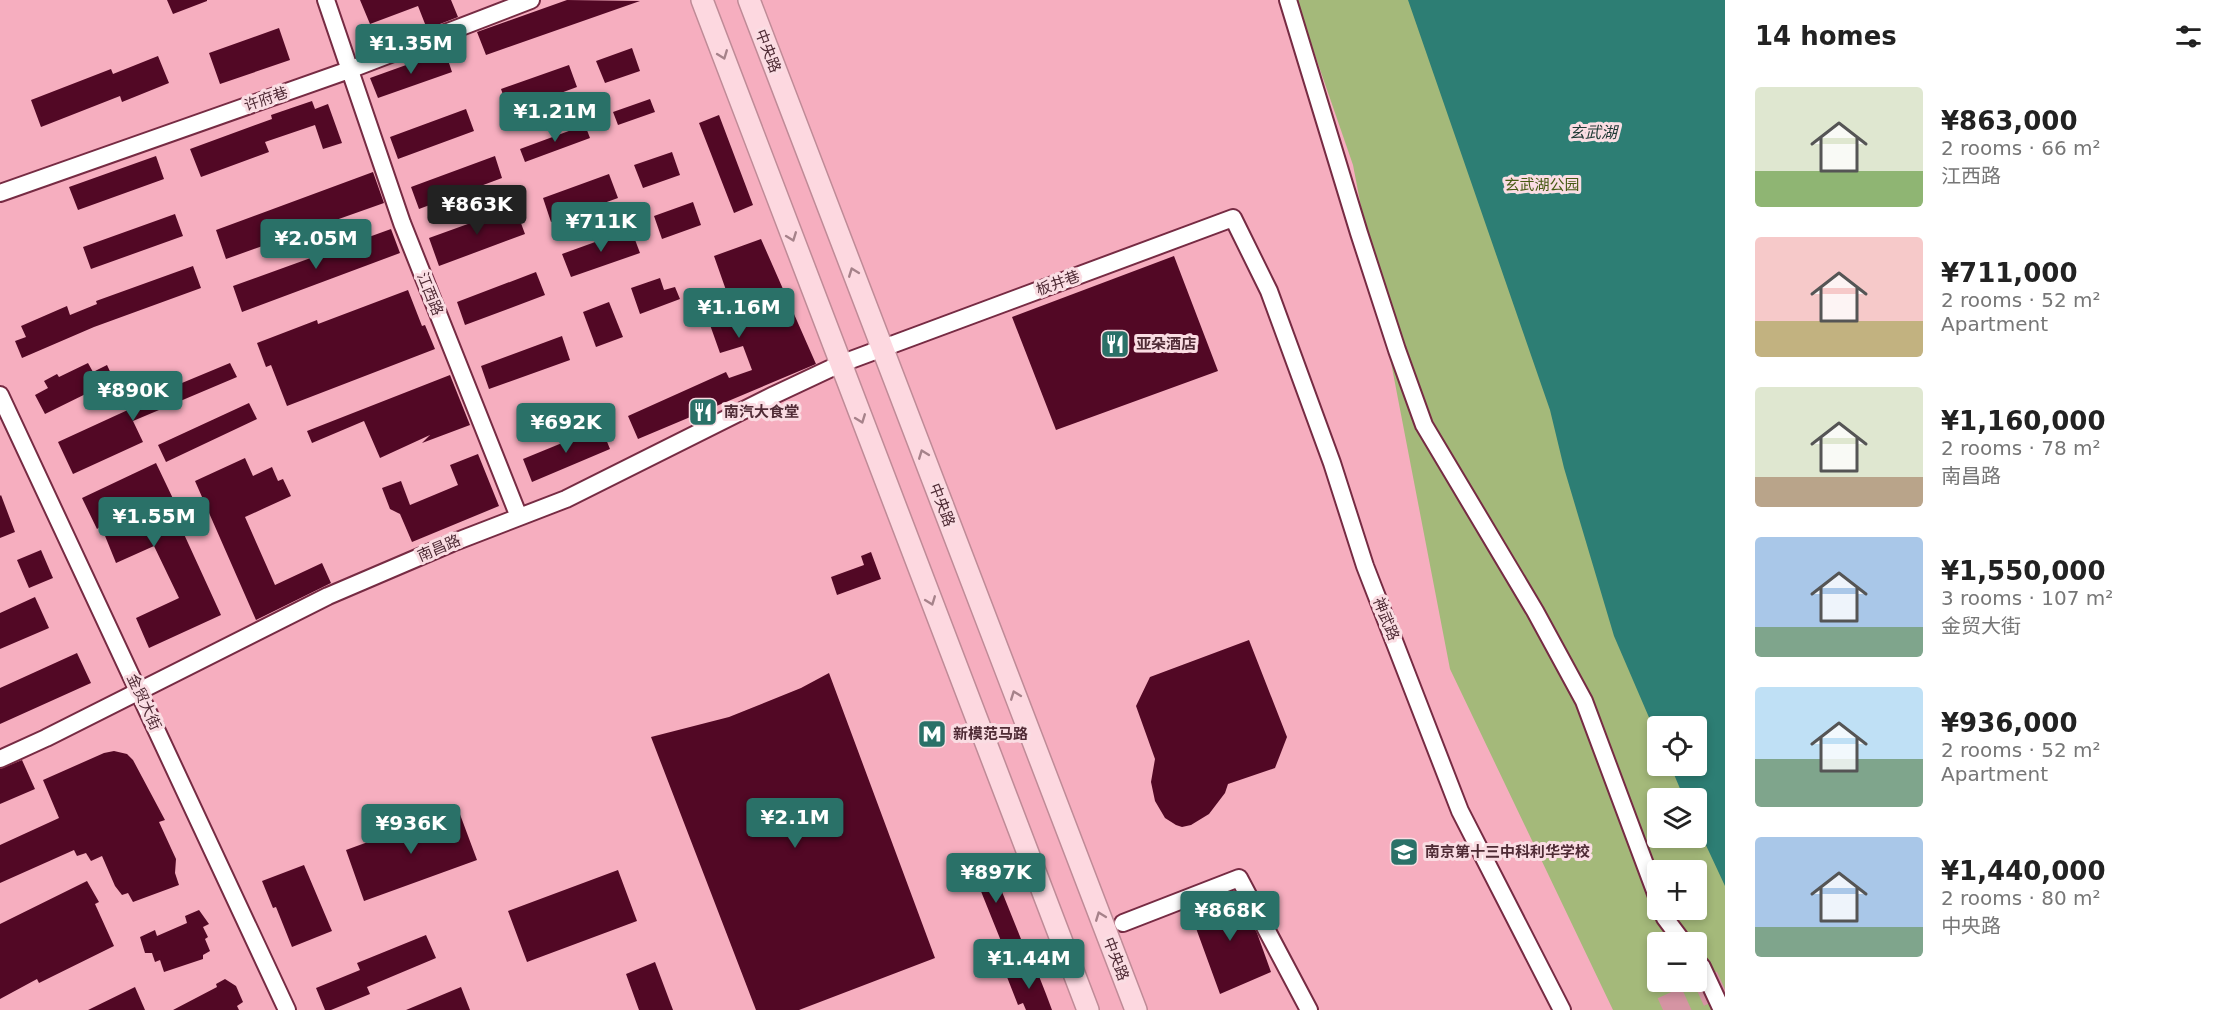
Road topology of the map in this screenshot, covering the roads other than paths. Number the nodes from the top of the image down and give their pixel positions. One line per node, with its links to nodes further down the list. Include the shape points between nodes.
1 (326, 0): 6 (street, 江西路)
2 (531, 0): 6 (street, 许府巷)
3 (702, 0): 10 (main road, one-way to 10)
4 (749, 0): 9 (main road, 中央路, one-way to 4)
5 (1288, 0): 15 (street, via 1359,233 1425,425 1584,701)
6 (349, 70): 7 (street, 许府巷); 12 (street, 江西路, via 402,223)
7 (0, 193)
8 (1233, 218): 9 (street, 板井巷); 22 (street, 神武路, via 1269,291 1365,566 1460,811)
9 (882, 348): 10 (street, 南昌路); 20 (main road, 中央路, one-way to 9)
10 (840, 364): 12 (street, 南昌路, via 566,499); 19 (main road, one-way to 19)
11 (0, 395): 13 (street, 金贸大街)
12 (519, 517): 13 (street, 南昌路, via 328,596)
13 (139, 692): 14 (street, 南昌路); 18 (street, 金贸大街)
14 (0, 759)
15 (1647, 870)
16 (1123, 923): 21 (street, via 1239,878)
17 (1707, 981): 23 (street)
18 (287, 1010)
19 (1088, 1010)
20 (1136, 1010)
21 (1309, 1010)
22 (1562, 1010)
23 (1722, 1010)

